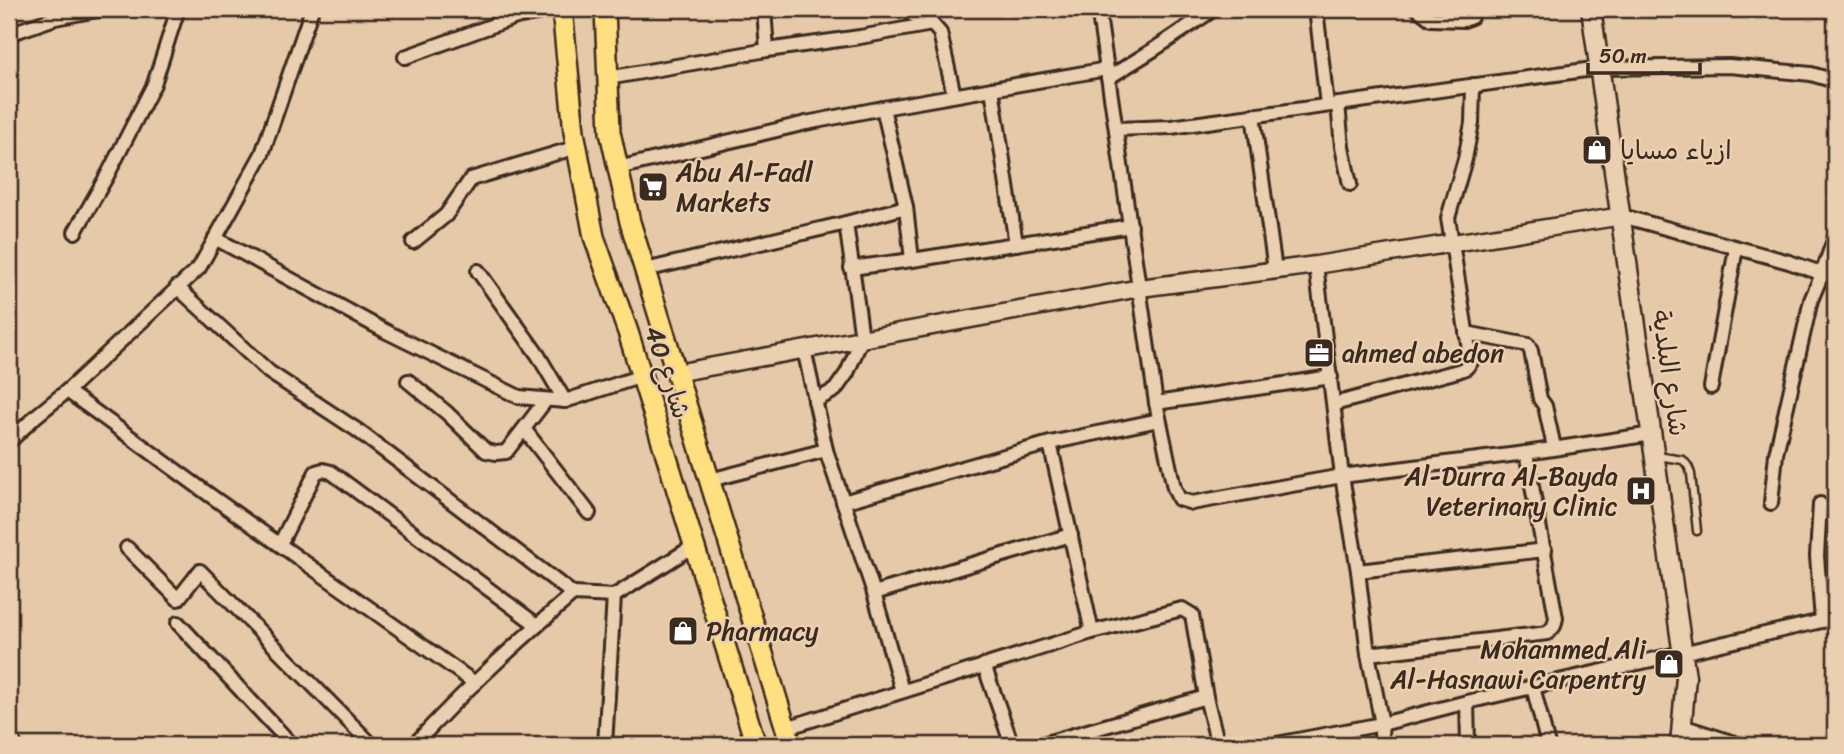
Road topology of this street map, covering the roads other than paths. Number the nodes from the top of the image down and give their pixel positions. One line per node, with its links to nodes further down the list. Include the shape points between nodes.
1 (103, 9): 15 (street, via 55,18)
2 (178, 9): 36 (street, via 154,85)
3 (312, 9): 38 (street, via 262,154)
4 (559, 9): 17 (street, via 516,17); 29 (main road, شارع 40)
5 (605, 9): 20 (main road, شارع 40)
6 (764, 9): 16 (street)
7 (940, 9): 14 (street)
8 (1100, 9): 19 (street)
9 (1214, 9): 19 (street)
10 (1316, 9): 25 (street)
11 (1418, 9): 12 (street, via 1430,19 1464,20 1471,17)
12 (1470, 9)
13 (1591, 9): 18 (main road, شارع البلدية)
14 (914, 17): 16 (street, via 860,37); 24 (street, via 940,33)
15 (9, 34)
16 (767, 50): 20 (street)
17 (405, 57)
18 (1600, 68): 21 (street, via 1729,66); 22 (street); 33 (main road, شارع البلدية)
19 (1108, 74): 23 (street); 28 (street)
20 (608, 78): 30 (main road, شارع 40, via 610,132)
21 (1835, 80)
22 (1473, 85): 25 (street); 40 (street, via 1472,123 1448,218)
23 (992, 89): 24 (street); 41 (street)
24 (954, 95): 26 (street)
25 (1332, 104): 27 (street); 31 (street)
26 (883, 108): 30 (street); 32 (street)
27 (1253, 116): 28 (street); 47 (street)
28 (1116, 130): 35 (street)
29 (577, 146): 39 (street, via 471,179 446,215); 56 (main road, شارع 40, via 594,237)
30 (618, 168): 46 (main road, شارع 40)
31 (1350, 184)
32 (906, 207): 34 (street); 43 (street)
33 (1622, 216): 40 (street); 42 (street); 68 (main road, شارع البلدية)
34 (846, 223): 45 (street); 46 (street)
35 (1131, 226): 41 (street); 51 (street)
36 (75, 232)
37 (1835, 237): 49 (street)
38 (215, 238): 50 (street, via 199,268); 61 (street, via 387,332 519,397)
39 (413, 242)
40 (1451, 243): 44 (street); 52 (street)
41 (1016, 244): 43 (street)
42 (1736, 248): 49 (street); 59 (street)
43 (912, 260): 45 (street)
44 (1316, 265): 47 (street); 57 (street)
45 (851, 268): 53 (street)
46 (645, 270): 55 (main road, شارع 40)
47 (1275, 270): 51 (street)
48 (478, 271): 62 (street)
49 (1829, 276): 78 (street, via 1811,300 1776,454)
50 (177, 287): 60 (street); 89 (street, via 269,372 357,430)
51 (1140, 288): 53 (street); 64 (street)
52 (1466, 333): 65 (street, via 1471,362 1466,368); 71 (street, via 1528,345)
53 (862, 338): 54 (street); 63 (street, via 835,390)
54 (804, 349): 55 (street); 63 (street)
55 (676, 373): 76 (main road, شارع 40)
56 (642, 376): 62 (street); 84 (main road, شارع 40)
57 (1331, 377): 64 (street); 65 (street)
58 (408, 381): 67 (street, via 486,451 506,452)
59 (1711, 387)
60 (67, 391): 69 (street); 83 (street)
61 (546, 400): 62 (street); 67 (street)
62 (565, 401)
63 (815, 401): 72 (street)
64 (1156, 402): 66 (street)
65 (1334, 404): 75 (street)
66 (1159, 420): 70 (street); 75 (street, via 1174,488 1179,499 1192,503)
67 (524, 429): 80 (street)
68 (1652, 434): 71 (street); 74 (main road, شارع البلدية)
69 (9, 441)
70 (1050, 443): 77 (street); 82 (street)
71 (1554, 447): 73 (street)
72 (826, 450): 76 (street); 77 (street)
73 (1526, 453): 75 (street); 86 (street)
74 (1655, 455): 81 (lane, via 1683,460 1688,466); 95 (main road, شارع البلدية)
75 (1342, 476): 87 (street)
76 (710, 480): 105 (main road, شارع 40)
77 (844, 502): 88 (street)
78 (1771, 503)
79 (1820, 504): 91 (street, via 1817,556)
80 (589, 513)
81 (1697, 531)
82 (1071, 535): 88 (street); 94 (street)
83 (280, 544): 93 (street, via 316,472 331,472); 98 (street)
84 (694, 546): 90 (street); 113 (main road, شارع 40)
85 (127, 548): 110 (street, via 178,599 200,571)
86 (1545, 551): 87 (street); 96 (street, via 1556,618 1548,633)
87 (1358, 571): 96 (street)
88 (874, 593): 100 (street)
89 (573, 594): 90 (street); 93 (street)
90 (614, 596): 112 (street)
91 (1829, 620): 95 (street)
92 (178, 623): 109 (street)
93 (537, 625): 98 (street)
94 (1092, 632): 97 (street); 101 (street, via 1182,609 1192,615)
95 (1683, 653): 99 (street); 104 (main road, شارع البلدية)
96 (1368, 654): 103 (street)
97 (984, 665): 100 (street); 114 (street)
98 (475, 683): 111 (street)
99 (1533, 687): 102 (street); 120 (street)
100 (902, 691): 105 (street)
101 (1206, 697): 107 (street); 116 (street)
102 (1467, 702): 103 (street); 119 (street)
103 (1382, 724): 117 (street); 118 (street)
104 (1682, 726): 121 (main road, شارع البلدية); 122 (street)
105 (789, 736)
106 (9, 738): 108 (street)
107 (1058, 743): 115 (street)
108 (15, 745)
109 (292, 745)
110 (372, 745)
111 (414, 745)
112 (605, 745)
113 (756, 745)
114 (1012, 745)
115 (1039, 745)
116 (1218, 745)
117 (1270, 745)
118 (1380, 745)
119 (1468, 745)
120 (1548, 745)
121 (1680, 745)
122 (1741, 745)

